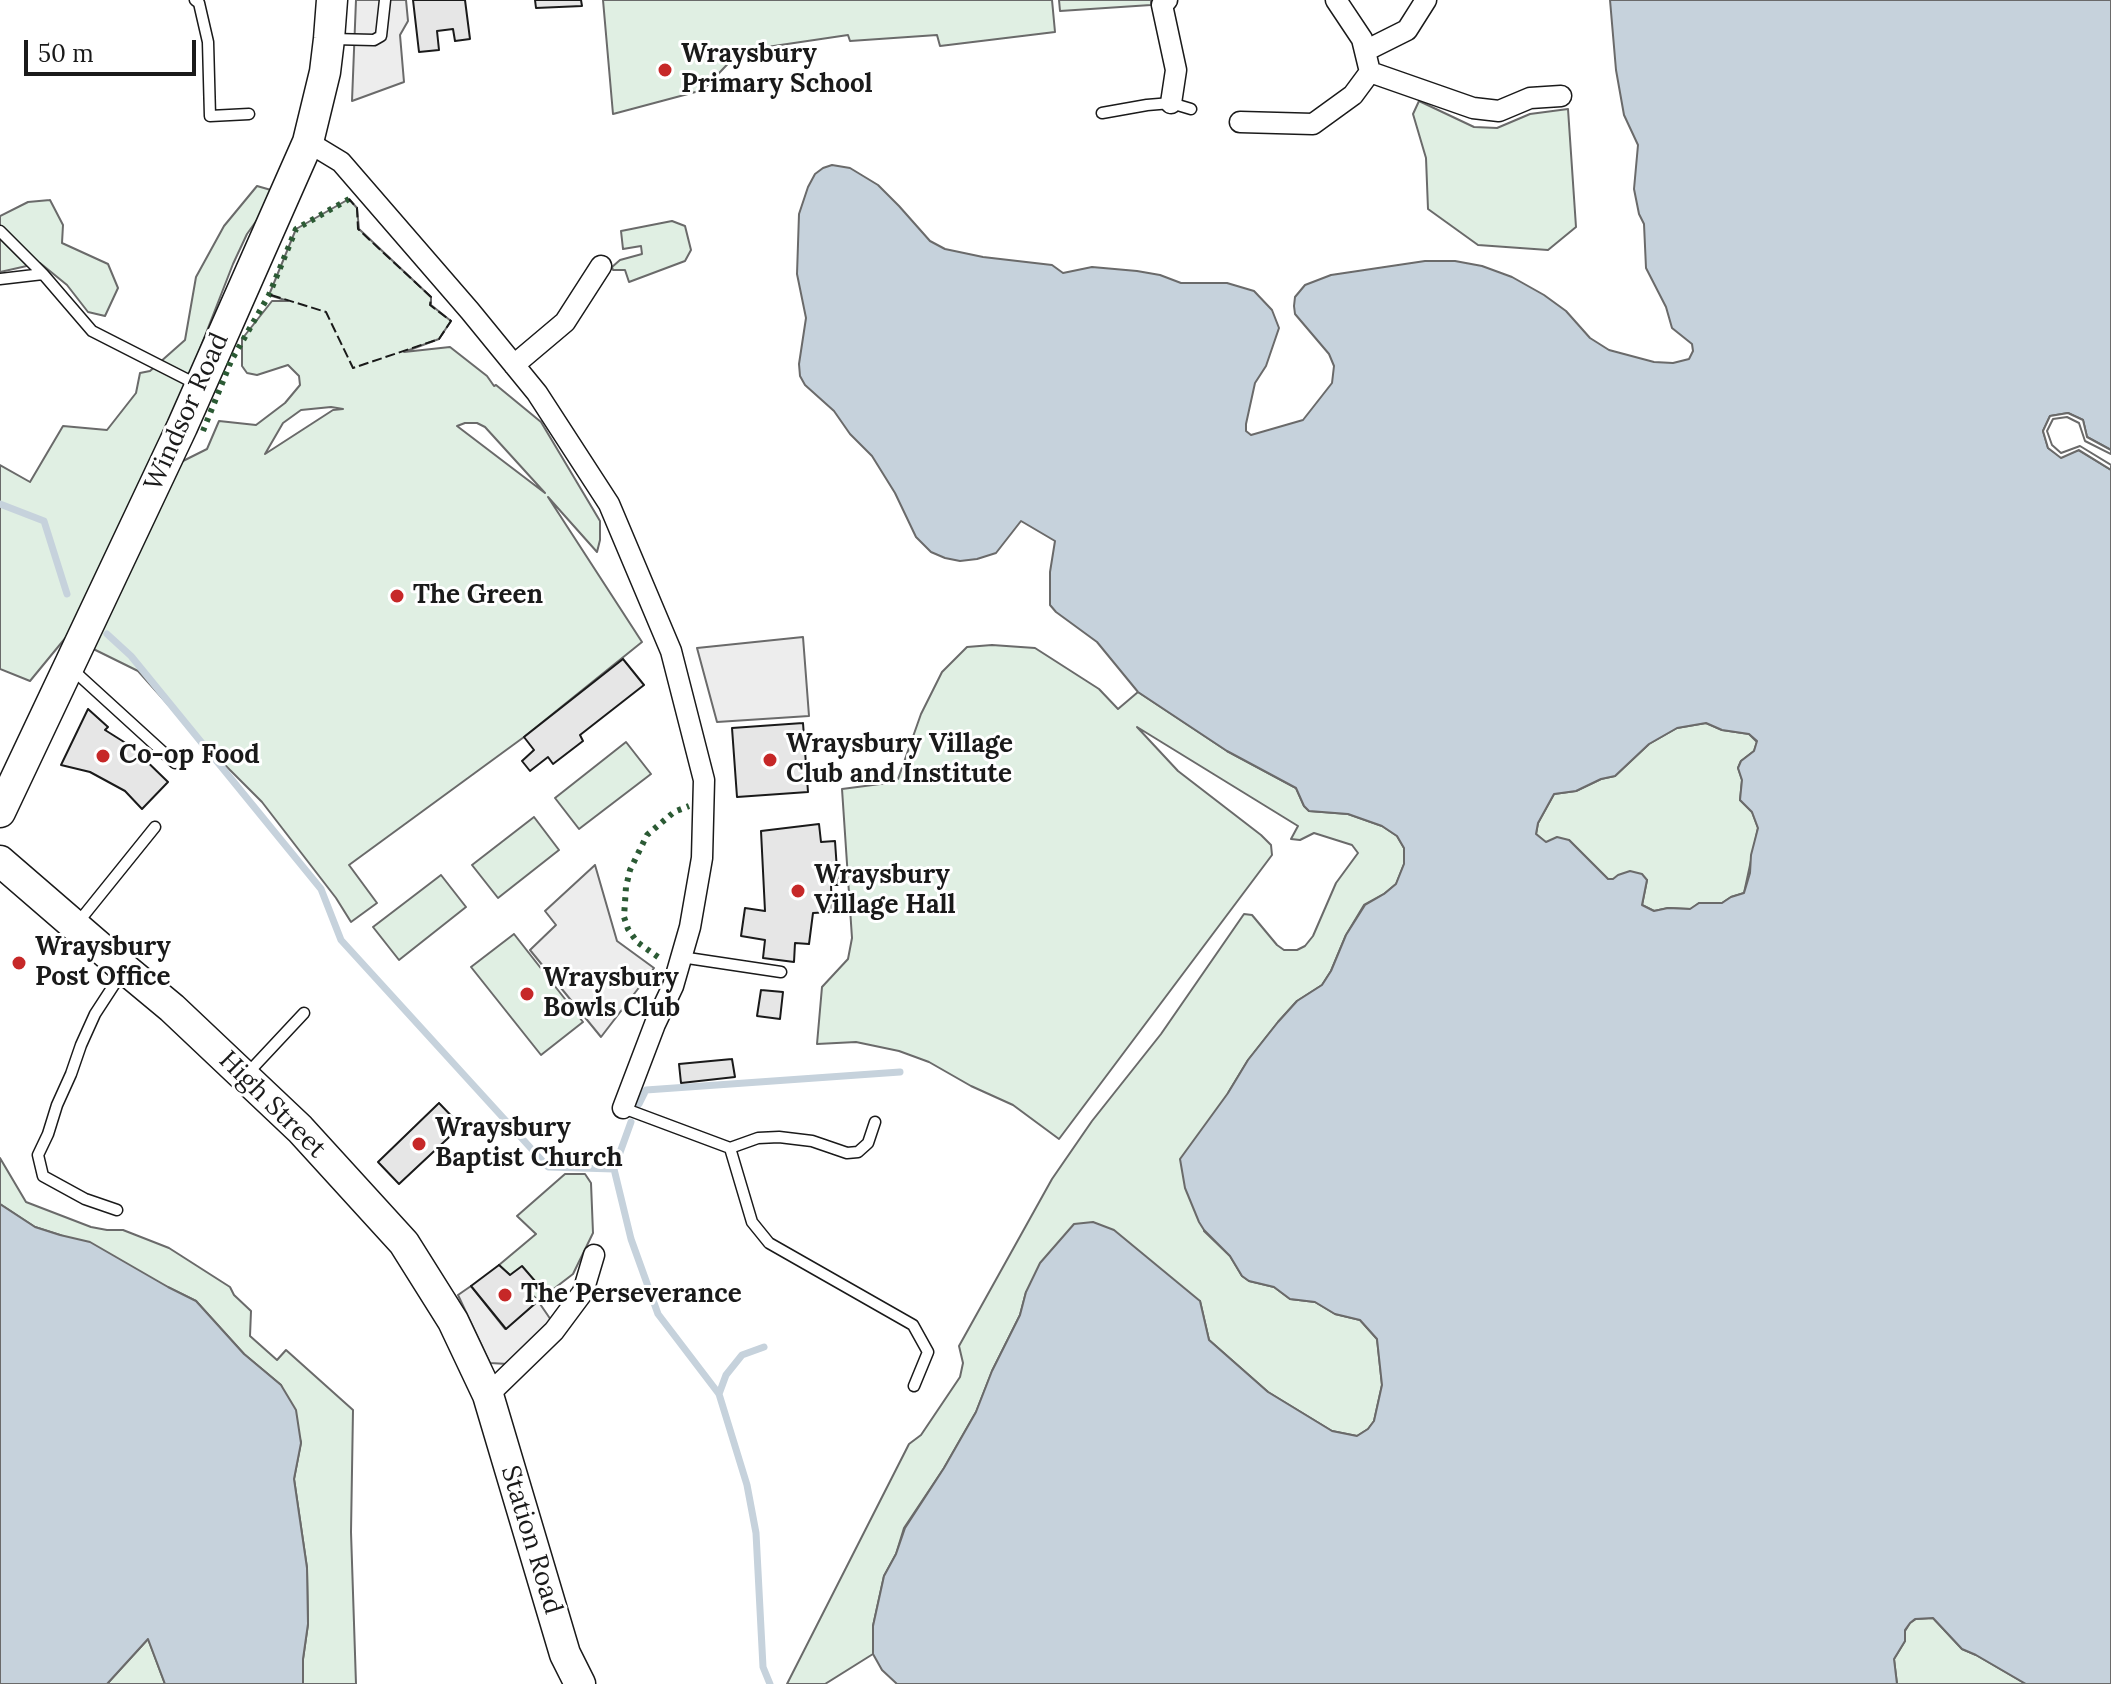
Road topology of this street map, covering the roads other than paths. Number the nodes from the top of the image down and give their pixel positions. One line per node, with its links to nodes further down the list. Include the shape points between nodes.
1 (195, 0): 14 (lane, via 208,42 210,116)
2 (332, 0): 7 (street, Windsor Road)
3 (385, 0): 7 (lane, via 381,36)
4 (1167, 0): 11 (street, via 1162,5 1176,70)
5 (1336, 0): 8 (street)
6 (1426, 0): 8 (street, via 1407,30)
7 (329, 39): 16 (street, Windsor Road)
8 (1365, 51): 9 (street)
9 (1370, 72): 10 (street, via 1473,108 1499,111 1537,93); 15 (street, via 1353,95 1313,124)
10 (1561, 96)
11 (1171, 103): 12 (lane); 13 (lane)
12 (1191, 109)
13 (1102, 113)
14 (249, 114)
15 (1240, 122)
16 (308, 142): 21 (street, via 341,162); 22 (street, Windsor Road)
17 (0, 231): 19 (lane)
18 (601, 266): 21 (street, via 565,322)
19 (43, 274): 20 (lane); 22 (lane, via 92,331)
20 (0, 279)
21 (514, 365): 29 (street, via 609,504 671,651 704,780 702,858)
22 (200, 386): 23 (street, Windsor Road)
23 (69, 666): 24 (lane); 25 (street, Windsor Road)
24 (175, 763)
25 (0, 812)
26 (155, 827): 28 (lane)
27 (0, 861): 28 (street, High Street)
28 (75, 926): 30 (street, High Street)
29 (681, 957): 31 (lane); 34 (street)
30 (125, 969): 33 (street, High Street); 37 (lane, via 85,1035 38,1155 43,1176)
31 (781, 972)
32 (304, 1013): 33 (lane)
33 (244, 1076): 40 (street, High Street, via 404,1243 453,1321)
34 (623, 1108): 36 (lane)
35 (875, 1122): 36 (lane, via 868,1143 858,1152 779,1137)
36 (730, 1148): 39 (lane, via 752,1222 769,1243 913,1325 928,1352)
37 (117, 1210)
38 (594, 1255): 40 (street, via 583,1292 554,1331)
39 (914, 1386)
40 (488, 1395): 41 (street, Station Road, via 565,1654)
41 (580, 1684)

